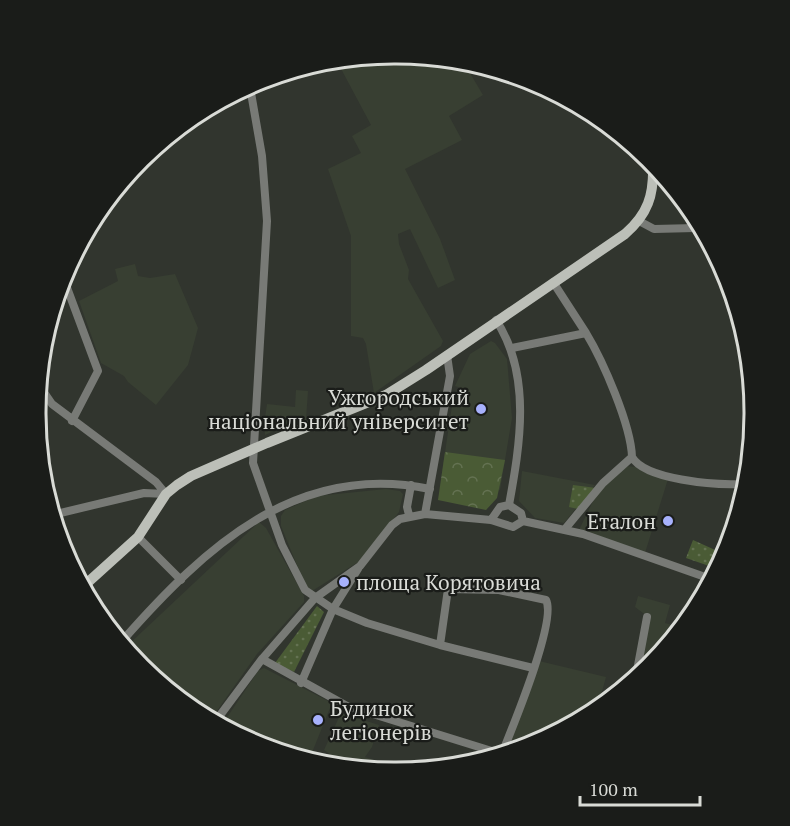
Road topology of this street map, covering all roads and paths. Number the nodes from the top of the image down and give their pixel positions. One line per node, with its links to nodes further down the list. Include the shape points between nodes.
1 (251, 96): 13 (street, via 262,156 267,221)
2 (652, 178): 3 (main road, via 649,203)
3 (639, 221): 4 (street, via 654,229); 5 (main road)
4 (690, 228)
5 (553, 282): 7 (main road); 8 (street)
6 (69, 292): 12 (street, via 98,371)
7 (496, 320): 9 (street); 10 (main road)
8 (586, 333): 9 (street); 14 (street, via 612,386)
9 (512, 348): 19 (street, via 521,429)
10 (447, 355): 13 (main road, via 386,395); 17 (street, via 450,376)
11 (47, 396): 12 (street)
12 (72, 421): 18 (street, via 156,482)
13 (254, 450): 18 (main road, via 191,476); 20 (street, via 254,471)
14 (632, 457): 15 (street, via 650,469 692,483); 26 (street, via 603,483)
15 (736, 484)
16 (411, 485): 17 (street); 20 (street, via 344,485); 23 (street)
17 (430, 489): 22 (street)
18 (166, 494): 21 (street, via 144,493); 27 (main road)
19 (508, 505): 24 (street, via 500,507); 25 (street, via 521,513)
20 (270, 511): 30 (street, via 246,524); 32 (street, via 275,531 302,586)
21 (61, 513)
22 (425, 514): 23 (street); 24 (street)
23 (409, 515): 28 (street, via 392,525)
24 (491, 520): 25 (street, via 513,527)
25 (523, 521): 26 (street)
26 (566, 529): 29 (street)
27 (138, 537): 30 (street); 31 (main road)
28 (360, 566): 32 (street); 33 (street)
29 (703, 576)
30 (182, 580): 35 (street)
31 (90, 581)
32 (315, 598): 33 (street); 37 (street)
33 (333, 609): 36 (street); 40 (street)
34 (647, 617): 38 (street)
35 (127, 636)
36 (440, 645): 39 (street); 39 (street, via 448,589 527,594 546,600 549,608)
37 (262, 659): 40 (street); 41 (street)
38 (639, 661)
39 (533, 668): 42 (street)
40 (301, 682): 43 (street, via 362,712)
41 (220, 715)
42 (506, 743)
43 (487, 749)

